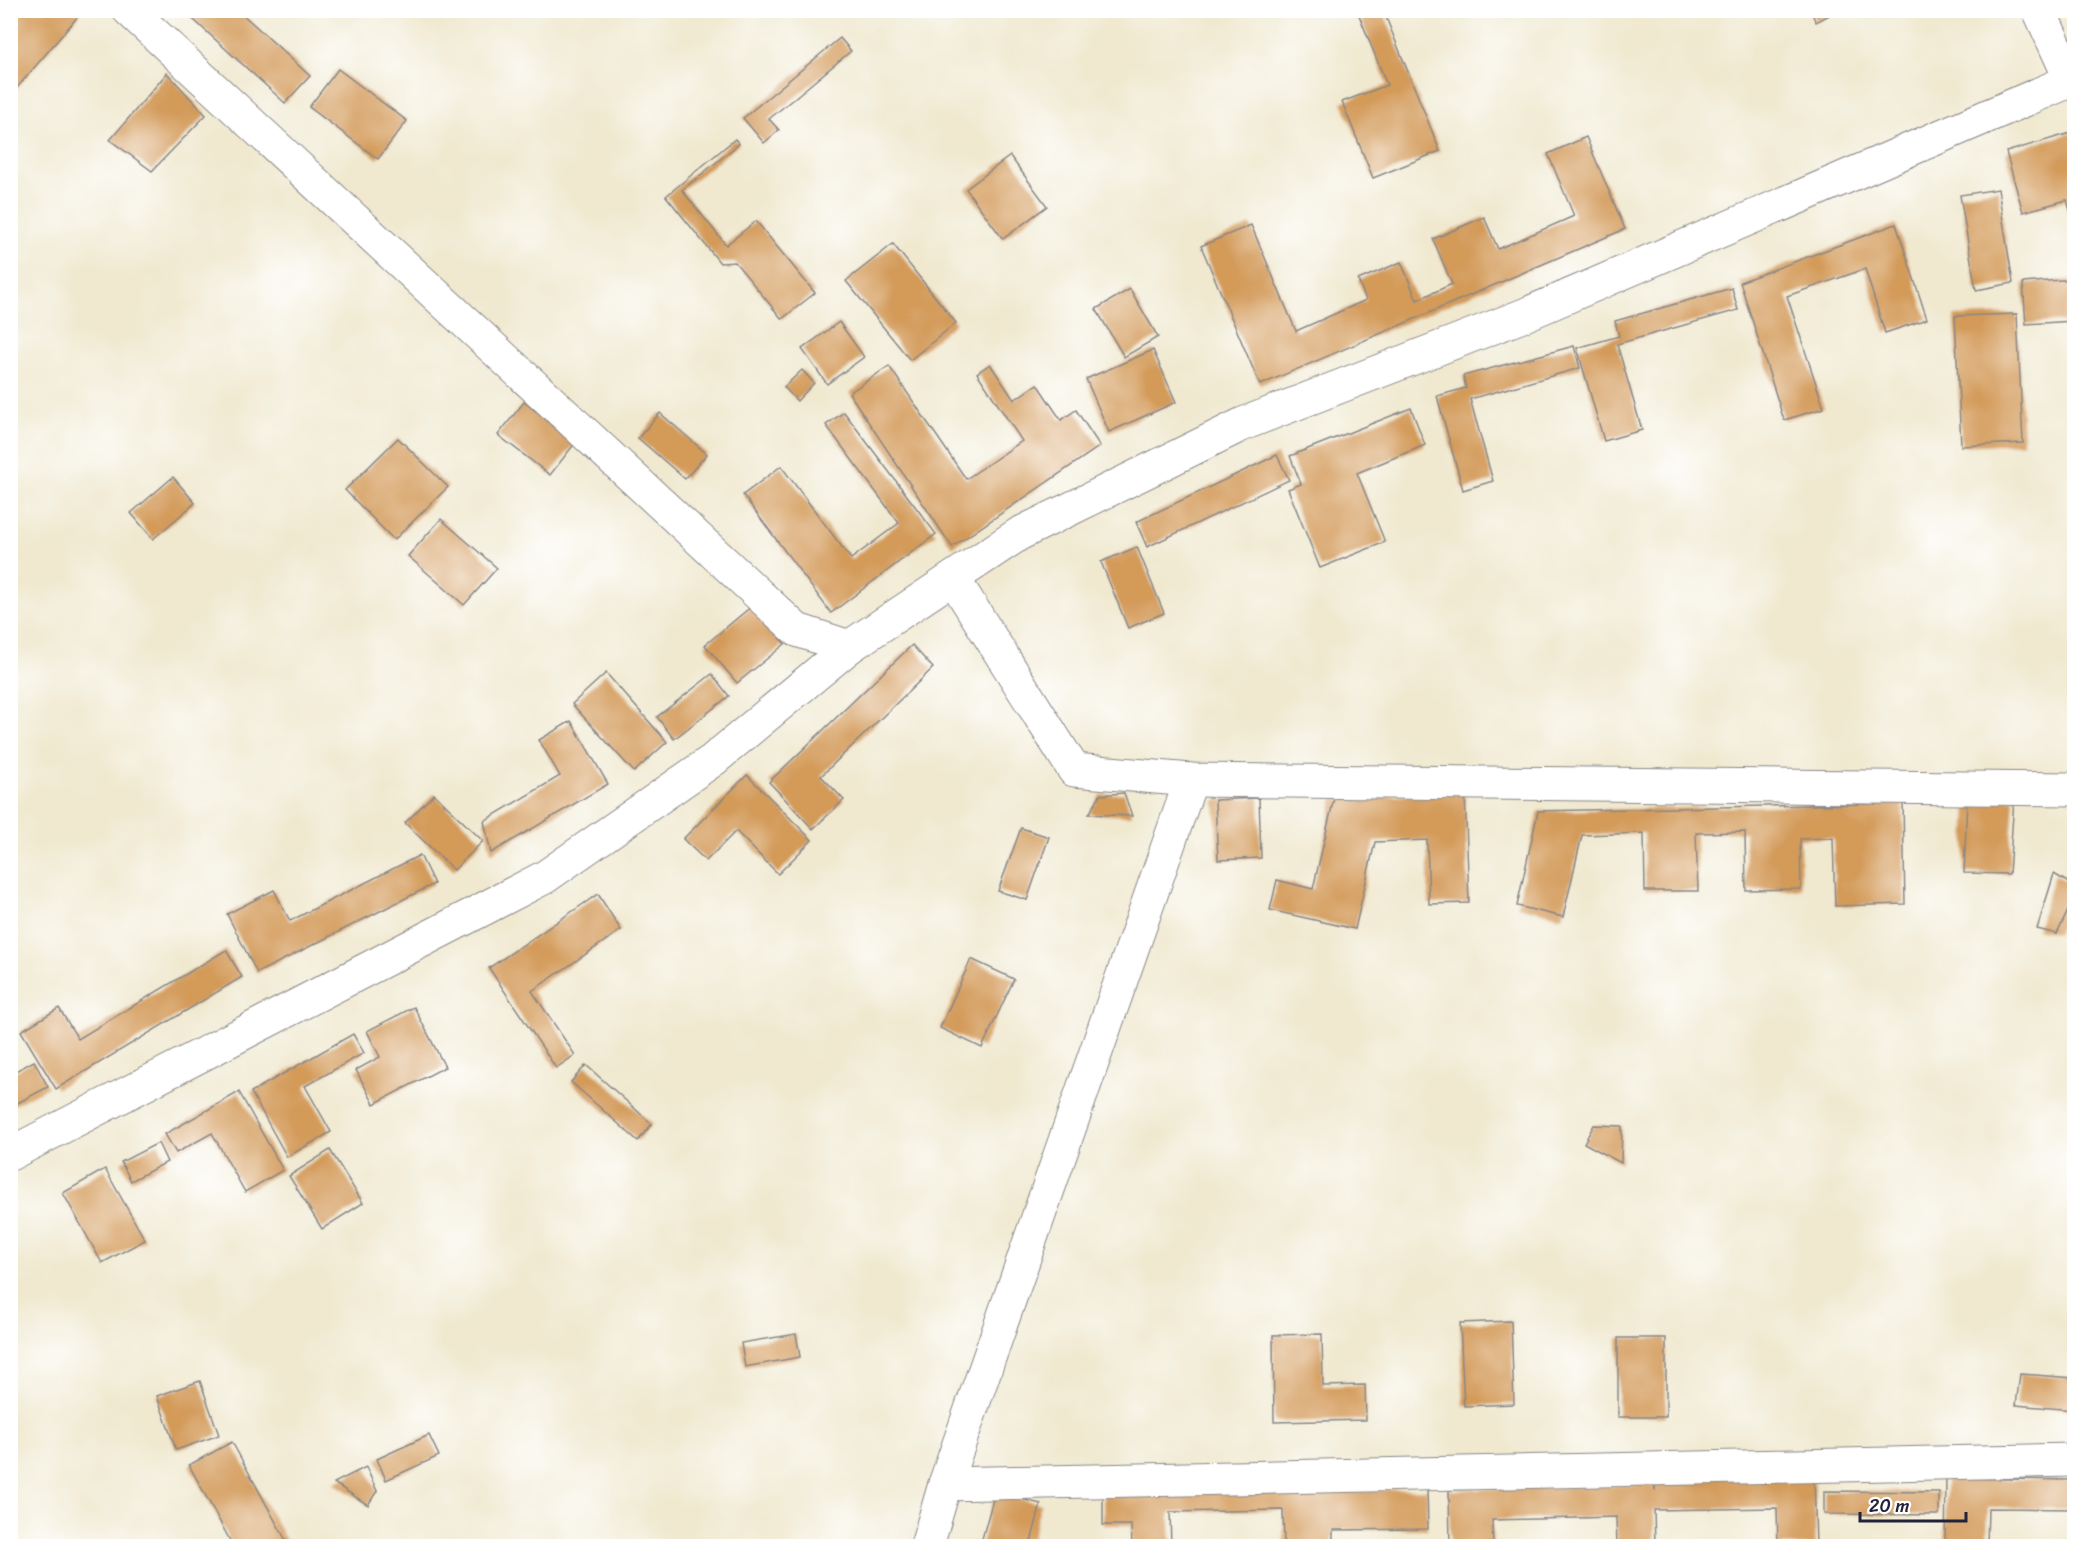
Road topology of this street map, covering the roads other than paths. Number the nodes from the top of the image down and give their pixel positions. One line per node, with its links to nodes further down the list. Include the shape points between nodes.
1 (129, 10): 5 (street, via 797,630)
2 (2039, 10): 3 (street)
3 (2073, 79): 4 (street, via 1522,316 1243,424 1019,534)
4 (953, 578): 5 (street); 6 (street, via 1074,770)
5 (849, 647): 8 (street, via 713,760 545,877)
6 (1191, 780): 7 (street); 10 (street)
7 (2074, 789)
8 (10, 1154)
9 (2074, 1460): 10 (street)
10 (945, 1484): 11 (street)
11 (927, 1546)

